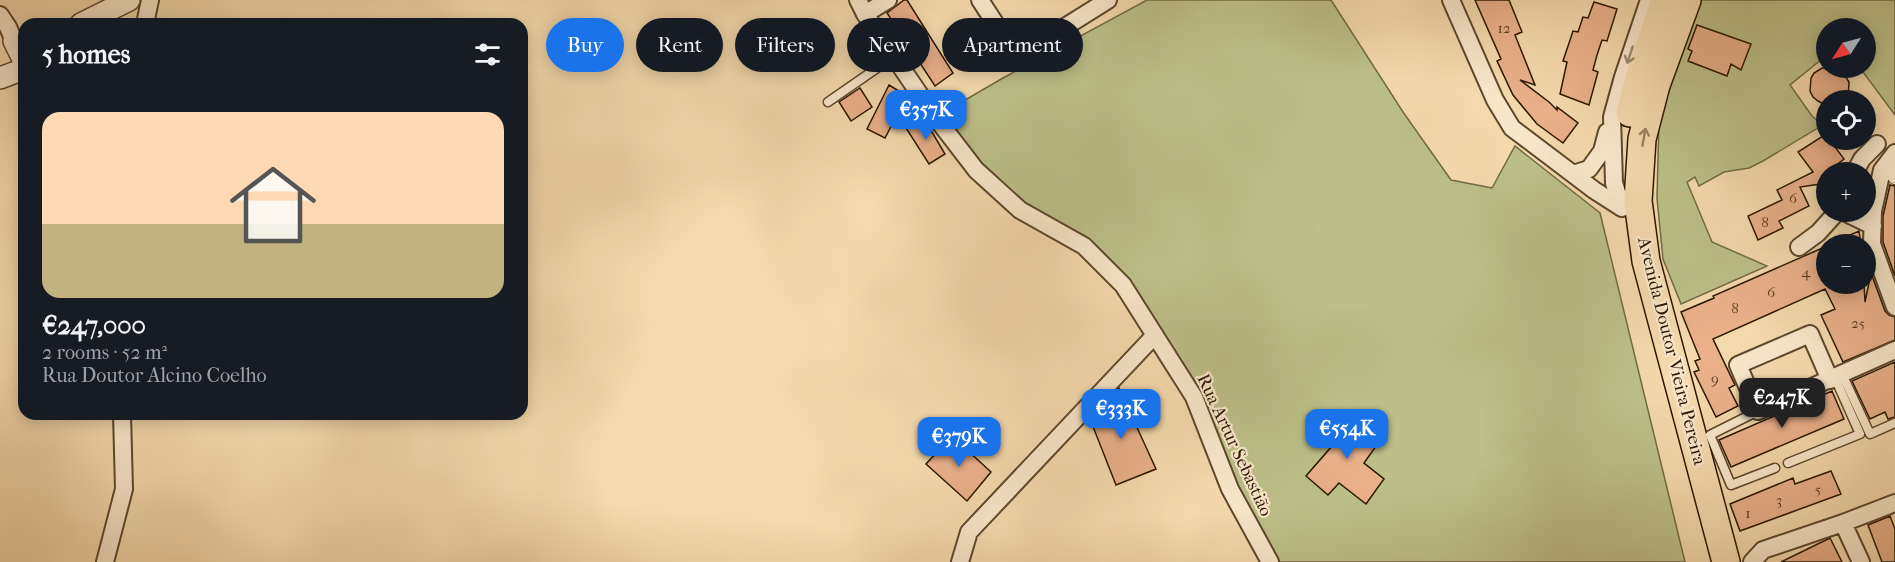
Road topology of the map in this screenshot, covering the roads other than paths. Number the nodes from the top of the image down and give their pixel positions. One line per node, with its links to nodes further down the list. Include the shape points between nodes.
1 (129, 0): 12 (street)
2 (150, 0): 13 (street)
3 (888, 0): 10 (street)
4 (980, 0): 5 (street, via 1017,57)
5 (1108, 0)
6 (1451, 0): 24 (street, via 1495,100 1512,128)
7 (1649, 0): 20 (street, Avenida Doutor Vieira Pereira, one-way to 20)
8 (1665, 0): 25 (main road, Avenida Doutor Vieira Pereira, via 1624,136)
9 (1686, 0): 45 (main road, Avenida Doutor Vieira Pereira, one-way to 9, via 1646,261 1638,201 1642,139)
10 (861, 7)
11 (0, 15): 14 (street)
12 (93, 18)
13 (146, 18)
14 (13, 40)
15 (18, 71): 18 (street)
16 (871, 72): 19 (lane)
17 (904, 72): 31 (street, Rua Artur Sebastião, via 976,170 1020,210 1084,246 1123,285)
18 (0, 78)
19 (828, 102)
20 (1612, 117): 24 (street, via 1602,151 1589,170); 25 (street, Avenida Doutor Vieira Pereira, via 1614,183)
21 (1877, 144): 22 (street)
22 (1860, 162)
23 (1892, 164): 28 (street, via 1882,170)
24 (1573, 174): 25 (street)
25 (1622, 208): 44 (main road, Avenida Doutor Vieira Pereira, via 1629,267)
26 (1828, 222): 29 (street)
27 (1865, 222): 28 (street)
28 (1873, 226): 30 (street, via 1872,244)
29 (1799, 247)
30 (1895, 307)
31 (1155, 336): 42 (street, via 969,532); 43 (street, Rua Artur Sebastião, via 1194,397 1230,489)
32 (1895, 350): 33 (street)
33 (1836, 377): 34 (street); 34 (street, via 1810,333 1738,365); 36 (lane, via 1870,434); 37 (lane, via 1860,434)
34 (1758, 411): 38 (lane, via 1710,435 1731,485)
35 (122, 420): 41 (street, via 124,489)
36 (1895, 423)
37 (1788, 463)
38 (1775, 468)
39 (1895, 503): 40 (street)
40 (1843, 524): 46 (street, via 1763,550); 47 (street)
41 (105, 562)
42 (960, 562)
43 (1270, 562)
44 (1708, 562)
45 (1726, 562)
46 (1752, 562)
47 (1861, 562)

